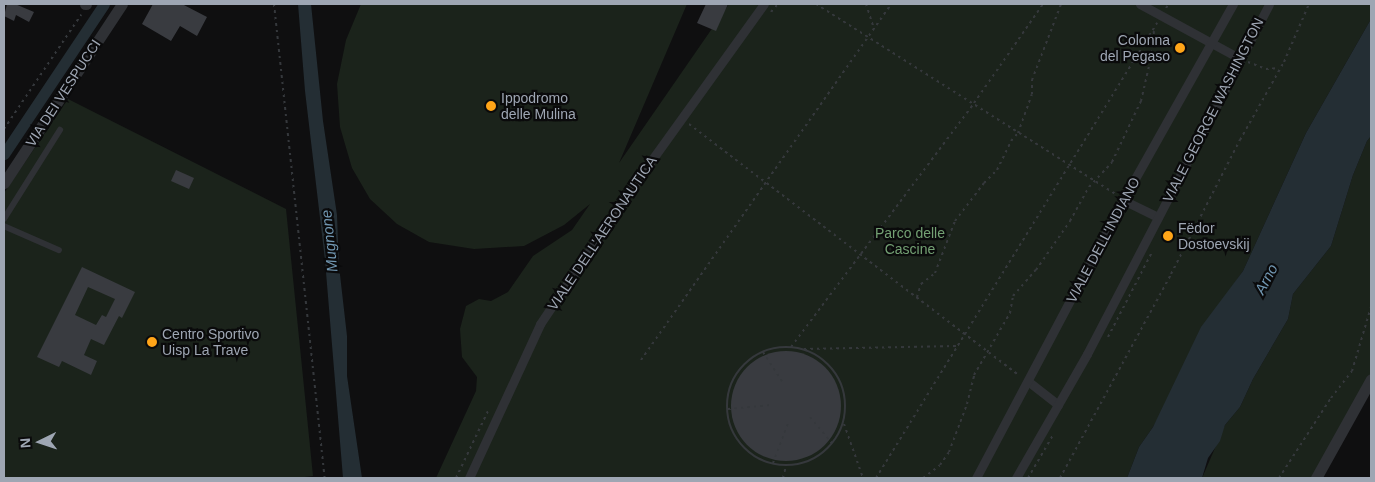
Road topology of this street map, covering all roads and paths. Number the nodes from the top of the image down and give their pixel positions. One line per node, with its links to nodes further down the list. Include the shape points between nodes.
1 (86, 4): 25 (path)
2 (122, 4): 31 (street, VIA DEI VESPUCCI)
3 (274, 4): 59 (path)
4 (764, 4): 60 (street, VIALE DELL'AERONAUTICA, via 628,193 540,324)
5 (778, 4): 16 (path)
6 (816, 4): 19 (path)
7 (866, 4): 17 (path)
8 (891, 4): 17 (path)
9 (1043, 4): 23 (path)
10 (1061, 4): 27 (path, via 1032,80 1032,94)
11 (1140, 4): 15 (street)
12 (1233, 4): 20 (street, VIALE DELL'INDIANO)
13 (1269, 4): 21 (street, VIALE GEORGE WASHINGTON)
14 (1309, 4): 22 (path)
15 (1162, 16): 18 (path); 20 (street)
16 (766, 19)
17 (874, 28): 19 (path)
18 (1154, 29): 28 (path); 30 (path, via 1141,101 1112,162)
19 (867, 37): 23 (path); 29 (path)
20 (1211, 44): 21 (street); 32 (street, VIALE DELL'INDIANO)
21 (1239, 58): 22 (path, via 1266,69); 33 (street, VIALE GEORGE WASHINGTON)
22 (1280, 68): 67 (path)
23 (974, 103): 27 (path); 37 (path)
24 (694, 117): 29 (path, via 689,124)
25 (4, 129)
26 (60, 130): 34 (lane)
27 (1018, 133): 28 (path); 38 (path, via 996,170 955,221 934,273 921,284)
28 (1069, 165): 30 (path); 40 (path)
29 (765, 182): 37 (path); 46 (path)
30 (1095, 182): 32 (path); 45 (path, via 1036,270 1013,296 1010,313)
31 (4, 183)
32 (1123, 200): 33 (street, VIALE GEORGE WASHINGTON); 49 (street, VIALE DELL'INDIANO)
33 (1158, 217): 51 (street, VIALE GEORGE WASHINGTON)
34 (4, 220)
35 (4, 226): 36 (lane)
36 (59, 250)
37 (859, 254): 38 (path); 42 (path)
38 (917, 298): 40 (path)
39 (1371, 307): 68 (path, via 1352,371)
40 (965, 334): 41 (path); 45 (path)
41 (958, 346): 43 (path); 63 (path)
42 (790, 347): 43 (path); 44 (path)
43 (801, 349): 54 (path, via 823,360 840,380 845,403)
44 (763, 352): 48 (path); 52 (path, via 738,372 730,387)
45 (989, 352): 49 (path); 64 (path, via 974,376 949,452 940,465)
46 (641, 360)
47 (1371, 379): 69 (street)
48 (782, 381)
49 (1028, 382): 51 (street); 65 (street, VIALE DELL'INDIANO)
50 (771, 405): 52 (path)
51 (1058, 405): 66 (street, VIALE GEORGE WASHINGTON)
52 (728, 408): 57 (path, via 730,424 740,443 757,457)
53 (810, 417): 56 (path)
54 (843, 422): 56 (path); 62 (path)
55 (788, 423): 57 (path)
56 (832, 443): 58 (path, via 807,462)
57 (774, 464): 58 (path)
58 (786, 465): 61 (path)
59 (325, 478)
60 (468, 478)
61 (783, 478)
62 (863, 478)
63 (876, 478)
64 (923, 478)
65 (976, 478)
66 (1016, 478)
67 (1060, 478)
68 (1279, 478)
69 (1316, 478)

